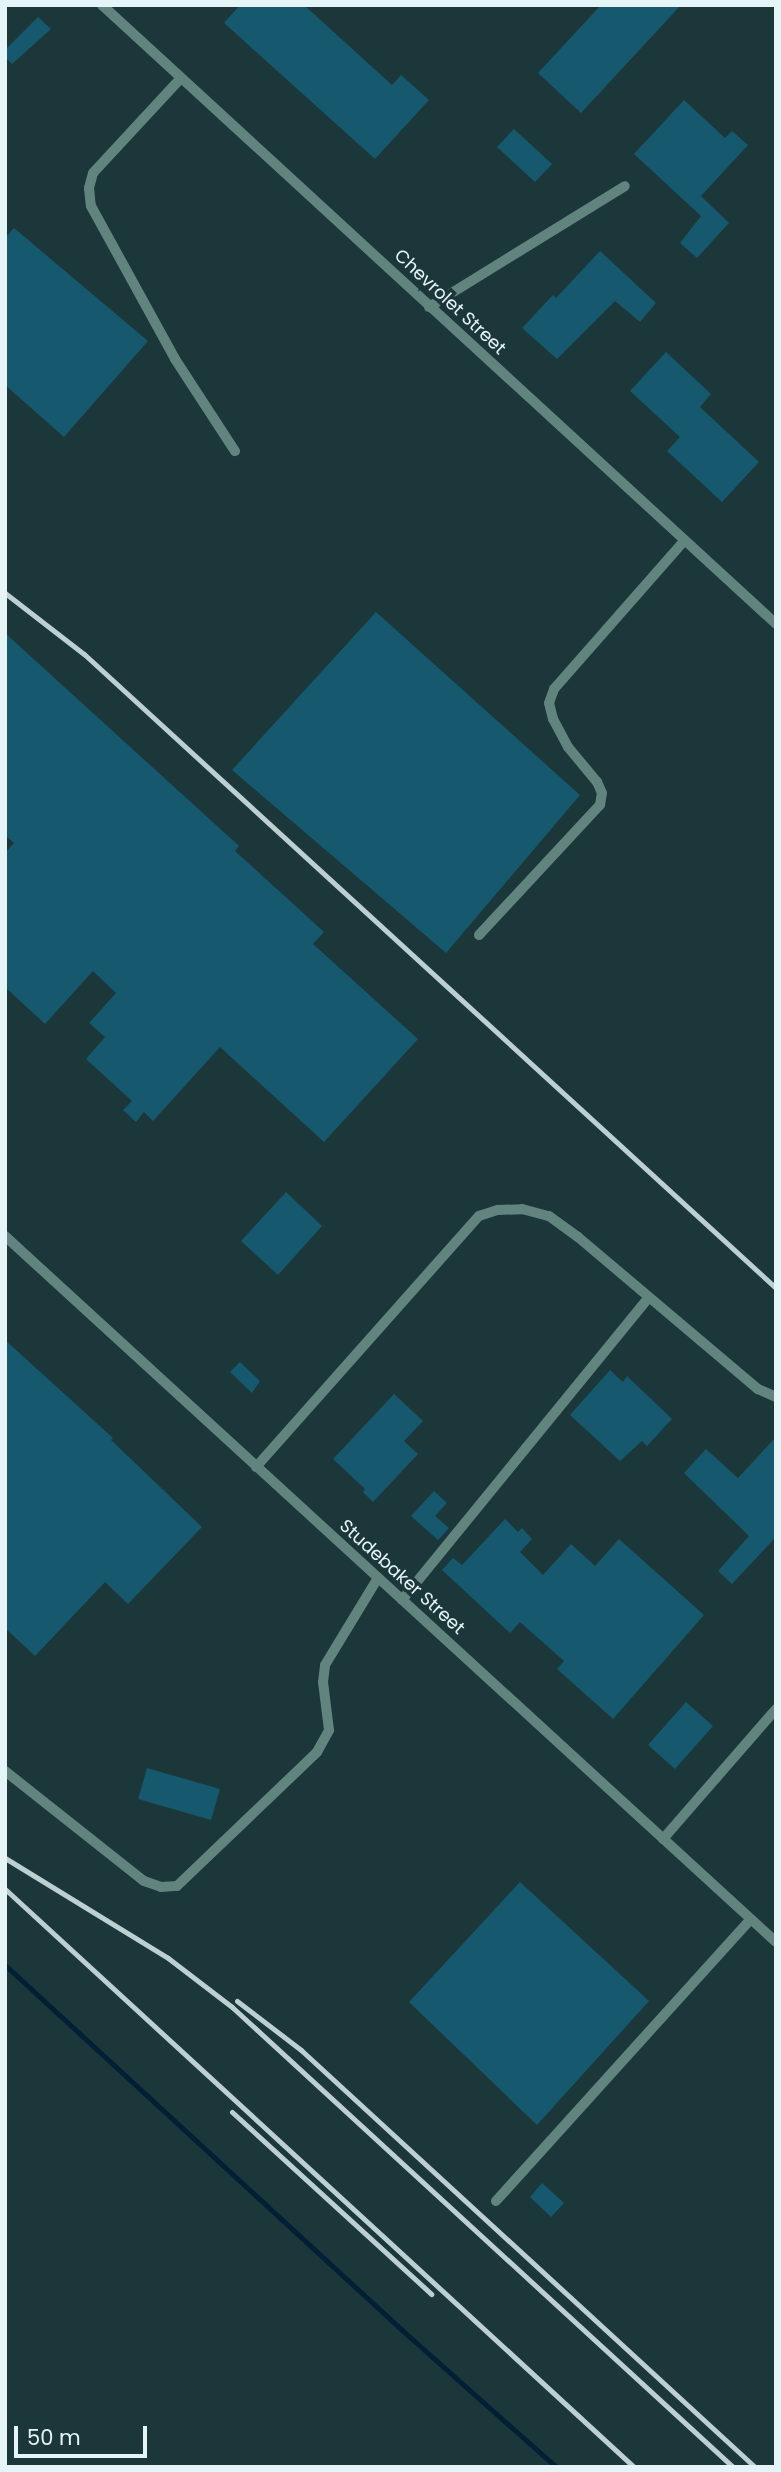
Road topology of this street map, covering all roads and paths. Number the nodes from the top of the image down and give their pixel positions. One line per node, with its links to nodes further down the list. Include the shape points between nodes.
1 (102, 5): 2 (lane, Chevrolet Street)
2 (181, 78): 4 (lane, Chevrolet Street); 5 (lane, via 93,173 90,206 175,359)
3 (625, 186): 4 (lane)
4 (429, 307): 6 (lane, Chevrolet Street)
5 (235, 451)
6 (685, 540): 7 (lane, Chevrolet Street); 8 (lane, via 554,690 549,703 568,747 597,782 602,793 600,805)
7 (776, 624)
8 (479, 935)
9 (5, 1236): 12 (lane, Studebaker Street)
10 (648, 1298): 11 (lane, via 758,1389); 12 (lane, via 549,1216 522,1209 479,1216); 14 (lane)
11 (776, 1397)
12 (256, 1467): 13 (lane, Studebaker Street)
13 (378, 1578): 14 (lane, Studebaker Street); 16 (lane, via 325,1665 329,1730 317,1752 177,1886 144,1881)
14 (402, 1600): 17 (lane, Studebaker Street)
15 (776, 1709): 17 (lane)
16 (5, 1771)
17 (663, 1839): 18 (lane, Studebaker Street)
18 (750, 1920): 19 (lane, Studebaker Street); 20 (lane)
19 (776, 1942)
20 (496, 2201)

